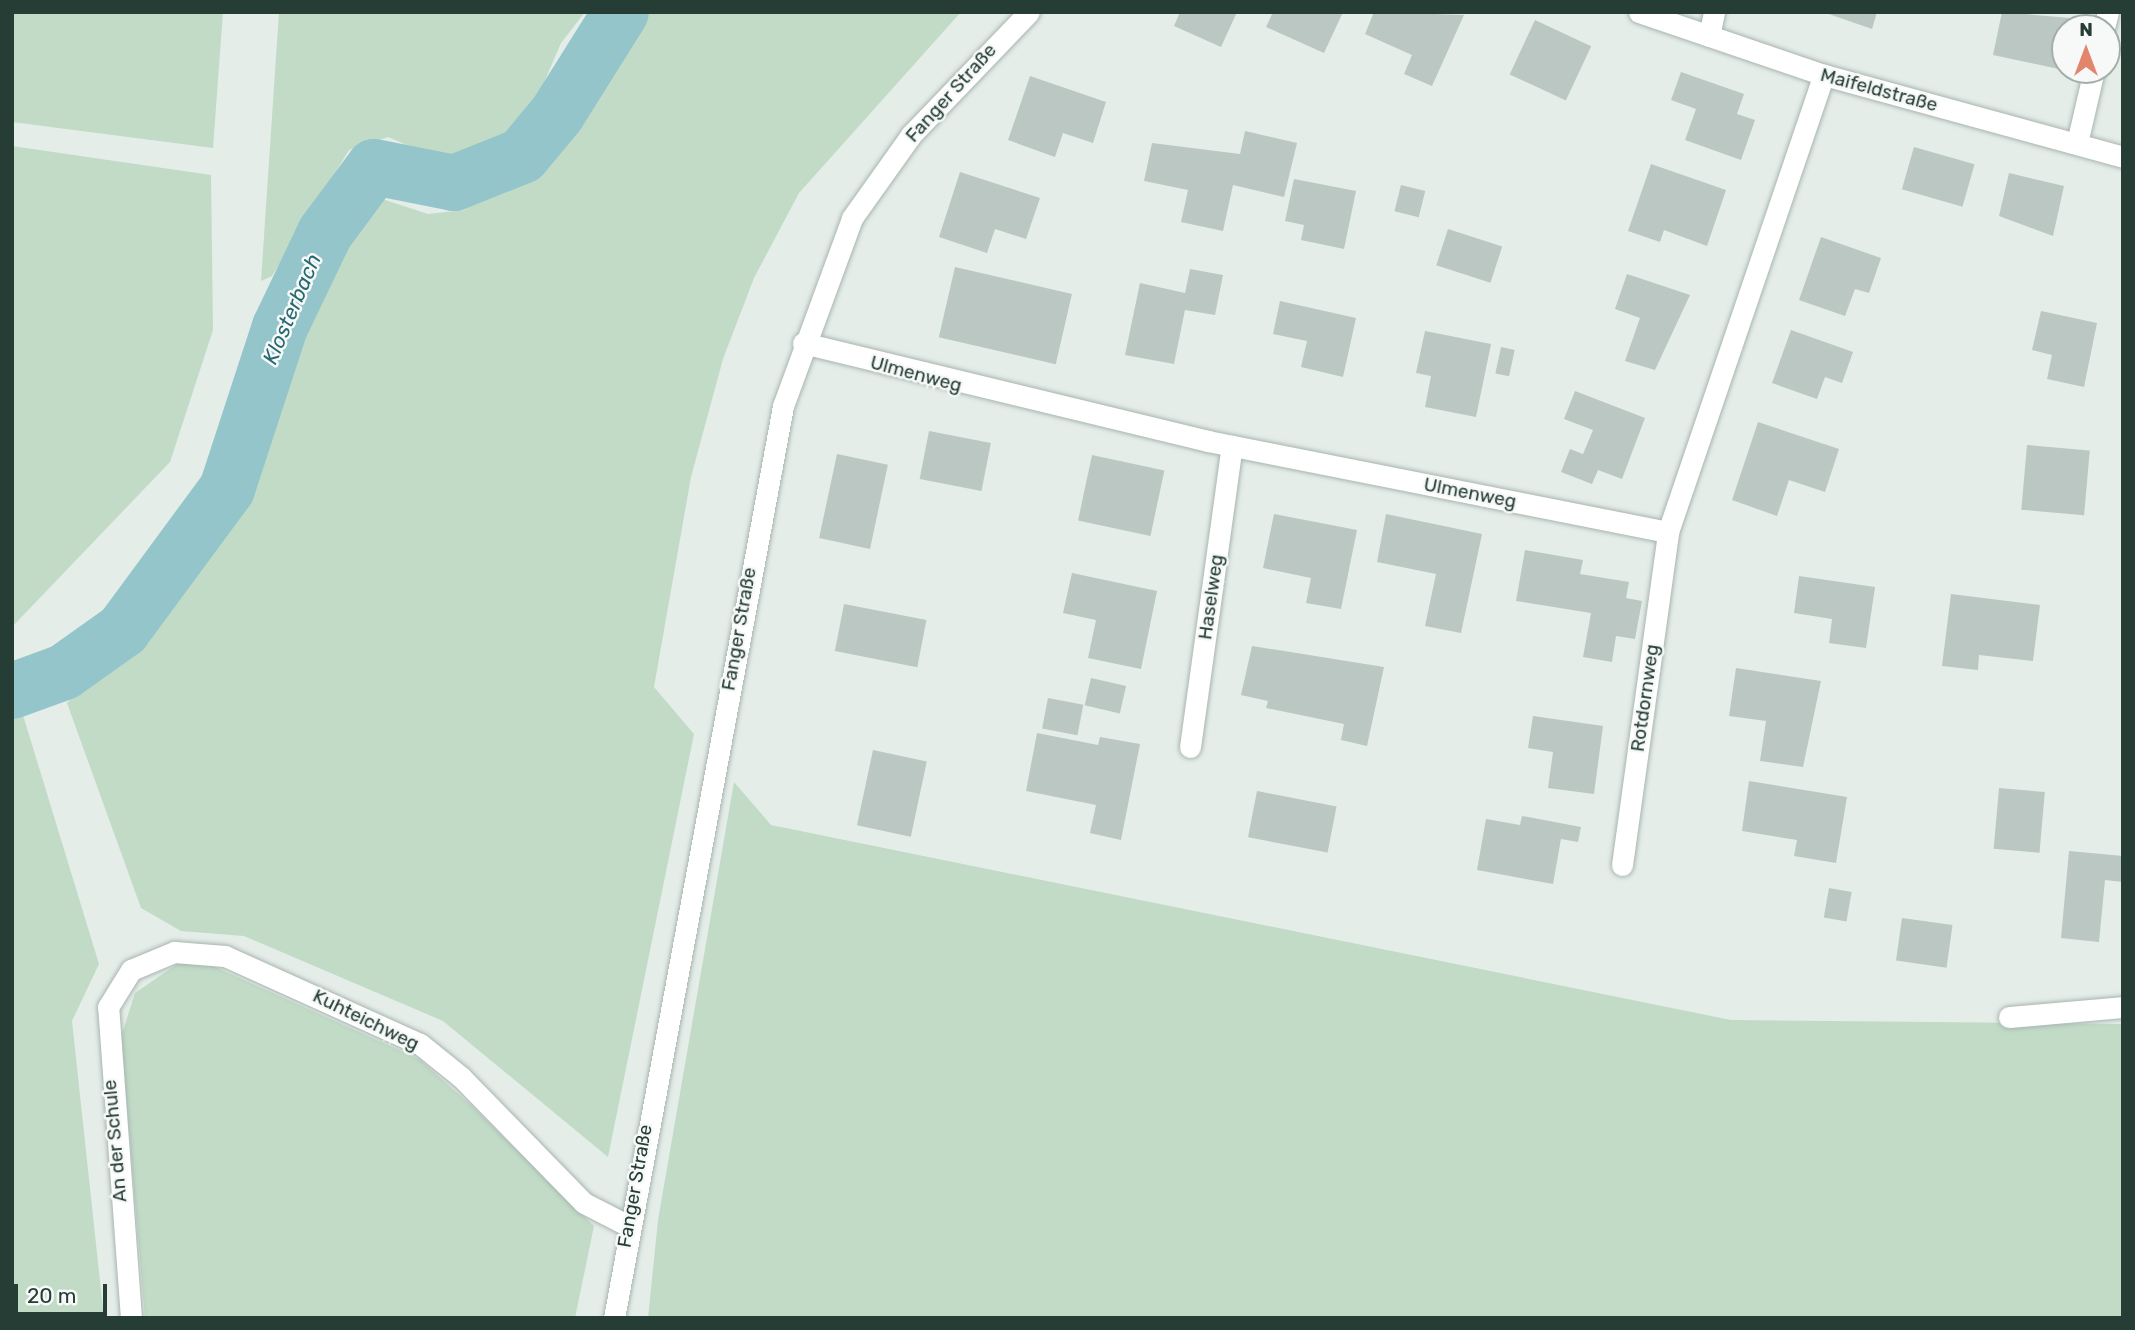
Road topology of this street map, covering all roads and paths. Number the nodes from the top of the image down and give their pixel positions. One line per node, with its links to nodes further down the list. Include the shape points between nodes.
1 (1029, 12): 9 (street, Fanger Straße, via 911,135 852,218)
2 (1639, 12): 4 (street, Maifeldstraße)
3 (1714, 12): 4 (street)
4 (1709, 36): 5 (street, Maifeldstraße)
5 (1824, 75): 7 (street, Maifeldstraße); 11 (street)
6 (2091, 84): 7 (street)
7 (2077, 143): 8 (street, Maifeldstraße)
8 (2123, 157)
9 (803, 343): 10 (street, Ulmenweg); 17 (street, Fanger Straße, via 767,475)
10 (1232, 446): 11 (street, Ulmenweg); 12 (street, Haselweg)
11 (1668, 531): 13 (street, Rotdornweg)
12 (1190, 747)
13 (1622, 864)
14 (131, 971): 17 (street, Kuhteichweg, via 174,952 225,956 420,1044 461,1077 584,1203); 18 (street, An der Schule, via 108,1007)
15 (2123, 1007): 16 (street)
16 (2009, 1017)
17 (627, 1225): 19 (street, Fanger Straße)
18 (131, 1318)
19 (614, 1318)

